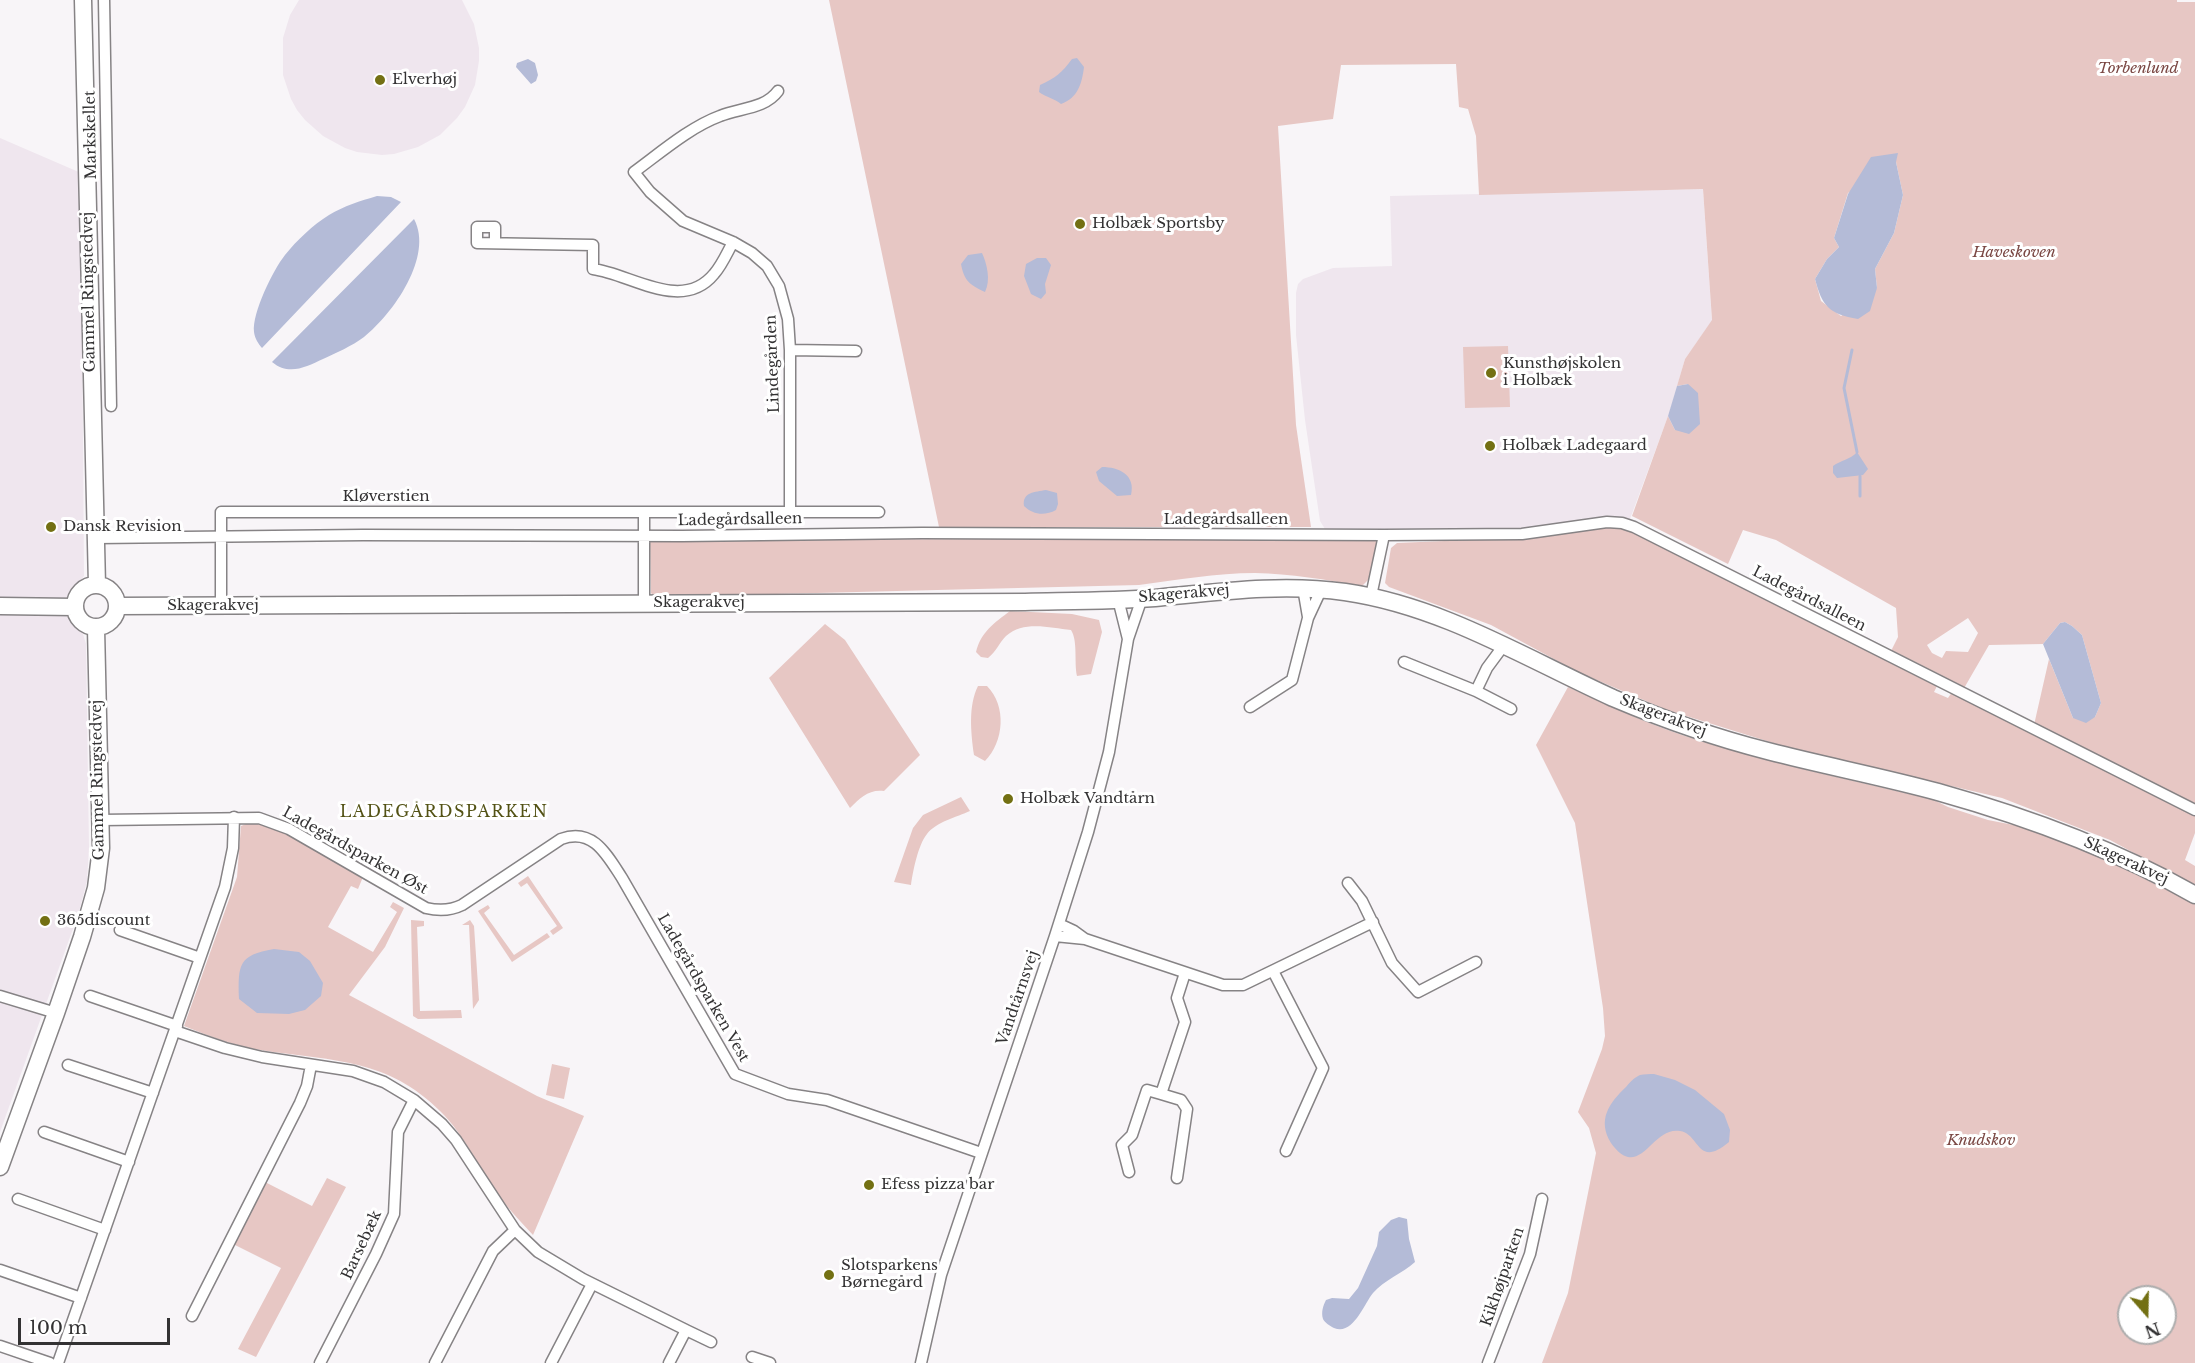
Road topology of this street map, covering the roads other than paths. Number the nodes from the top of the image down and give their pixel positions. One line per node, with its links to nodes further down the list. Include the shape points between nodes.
1 (83, 0): 6 (street, Gammel Ringstedvej)
2 (104, 0): 7 (street, Markskellet)
3 (778, 91): 4 (street, Lindegården, via 772,100 718,116 634,172 650,192 683,220)
4 (733, 242): 5 (street, via 709,279 694,289 673,292 593,268 593,245); 8 (street, Lindegården, via 767,267 779,286 788,319)
5 (495, 243)
6 (89, 269): 7 (street); 17 (street, Gammel Ringstedvej)
7 (108, 269): 10 (street, Markskellet)
8 (790, 350): 9 (street); 12 (street, Lindegården)
9 (856, 351)
10 (111, 406)
11 (644, 512): 12 (street, Kløverstien); 15 (street); 16 (street, Kløverstien, via 221,512)
12 (790, 512): 13 (street, Kløverstien)
13 (879, 512)
14 (1384, 535): 15 (street, Ladegårdsalleen); 21 (street); 37 (street, Ladegårdsalleen, via 1522,534 1607,522 1634,527)
15 (644, 536): 16 (street, Ladegårdsalleen); 24 (street)
16 (221, 537): 17 (street, Ladegårdsalleen); 27 (street, Kløverstien)
17 (96, 538): 18 (street, Gammel Ringstedvej)
18 (97, 585): 26 (street, via 111,591); 28 (street, via 81,591)
19 (1303, 588): 20 (street, Skagerakvej); 22 (street, Skagerakvej); 29 (street)
20 (1320, 590): 21 (street, Skagerakvej); 29 (street)
21 (1371, 596): 32 (street, Skagerakvej, via 1429,612)
22 (1142, 598): 23 (street, Skagerakvej); 31 (street, Vandtårnsvej)
23 (1118, 599): 24 (street, Skagerakvej); 31 (street, Vandtårnsvej)
24 (644, 603): 27 (street, Skagerakvej)
25 (0, 606): 28 (street)
26 (117, 606): 27 (street, Skagerakvej); 30 (street, via 111,621)
27 (221, 606)
28 (74, 607): 30 (street, via 81,622)
29 (1308, 618): 35 (street, via 1292,680)
30 (96, 628): 39 (street, Gammel Ringstedvej)
31 (1128, 639): 44 (street, Vandtårnsvej, via 1106,763)
32 (1498, 642): 34 (street); 42 (street, Skagerakvej, via 1615,698 1696,730 1774,754 1937,792 2063,832)
33 (1404, 662): 34 (street)
34 (1476, 691): 36 (street)
35 (1250, 707)
36 (1511, 709)
37 (2195, 810)
38 (234, 817): 39 (street, Ladegårdsparken Øst); 40 (street, Ladegårdsparken Øst, via 259,818 281,825 426,908 442,910 462,905 561,839); 48 (street, via 225,888)
39 (101, 820): 54 (street, Gammel Ringstedvej, via 101,858 93,902)
40 (573, 836): 63 (street, Ladegårdsparken Vest, via 592,840 603,849 735,1074 788,1094 827,1100)
41 (1348, 884): 43 (street)
42 (2195, 895)
43 (1373, 922): 49 (street, via 1392,963 1418,992); 50 (street)
44 (1059, 924): 46 (street, Vandtårnsvej); 47 (street)
45 (120, 930): 48 (street)
46 (1055, 936): 47 (street); 63 (street, Vandtårnsvej)
47 (1085, 939): 51 (street)
48 (200, 958): 55 (street)
49 (1476, 962)
50 (1273, 971): 51 (street, via 1237,986); 62 (street, via 1323,1068)
51 (1185, 973): 59 (street, via 1177,998 1185,1022)
52 (0, 996): 54 (street)
53 (90, 996): 55 (street)
54 (56, 1013): 65 (street, Gammel Ringstedvej)
55 (176, 1028): 57 (street, via 225,1048); 58 (street)
56 (68, 1065): 58 (street)
57 (311, 1065): 60 (street, via 368,1076); 75 (street, via 298,1109)
58 (153, 1093): 64 (street)
59 (1161, 1094): 66 (street, via 1147,1090 1132,1135 1122,1145); 67 (street, via 1181,1100 1187,1109)
60 (414, 1100): 71 (street, via 456,1140); 82 (street, Barsebæk, via 398,1132 394,1214)
61 (44, 1132): 64 (street)
62 (1286, 1151)
63 (981, 1153): 87 (street, Vandtårnsvej, via 941,1275)
64 (129, 1162): 70 (street)
65 (0, 1167)
66 (1129, 1172)
67 (1177, 1178)
68 (18, 1199): 70 (street)
69 (1542, 1199): 88 (street, Kikhøjparken, via 1530,1254)
70 (105, 1230): 74 (street)
71 (515, 1230): 73 (street, via 544,1257); 83 (street, via 487,1260)
72 (0, 1270): 74 (street)
73 (592, 1284): 76 (street); 84 (street)
74 (81, 1298): 81 (street)
75 (192, 1316)
76 (686, 1330): 77 (street); 85 (street)
77 (711, 1342)
78 (0, 1346): 80 (street)
79 (752, 1356): 86 (street)
80 (50, 1363)
81 (58, 1363)
82 (320, 1363)
83 (435, 1363)
84 (551, 1363)
85 (669, 1363)
86 (770, 1363)
87 (921, 1363)
88 (1488, 1363)

